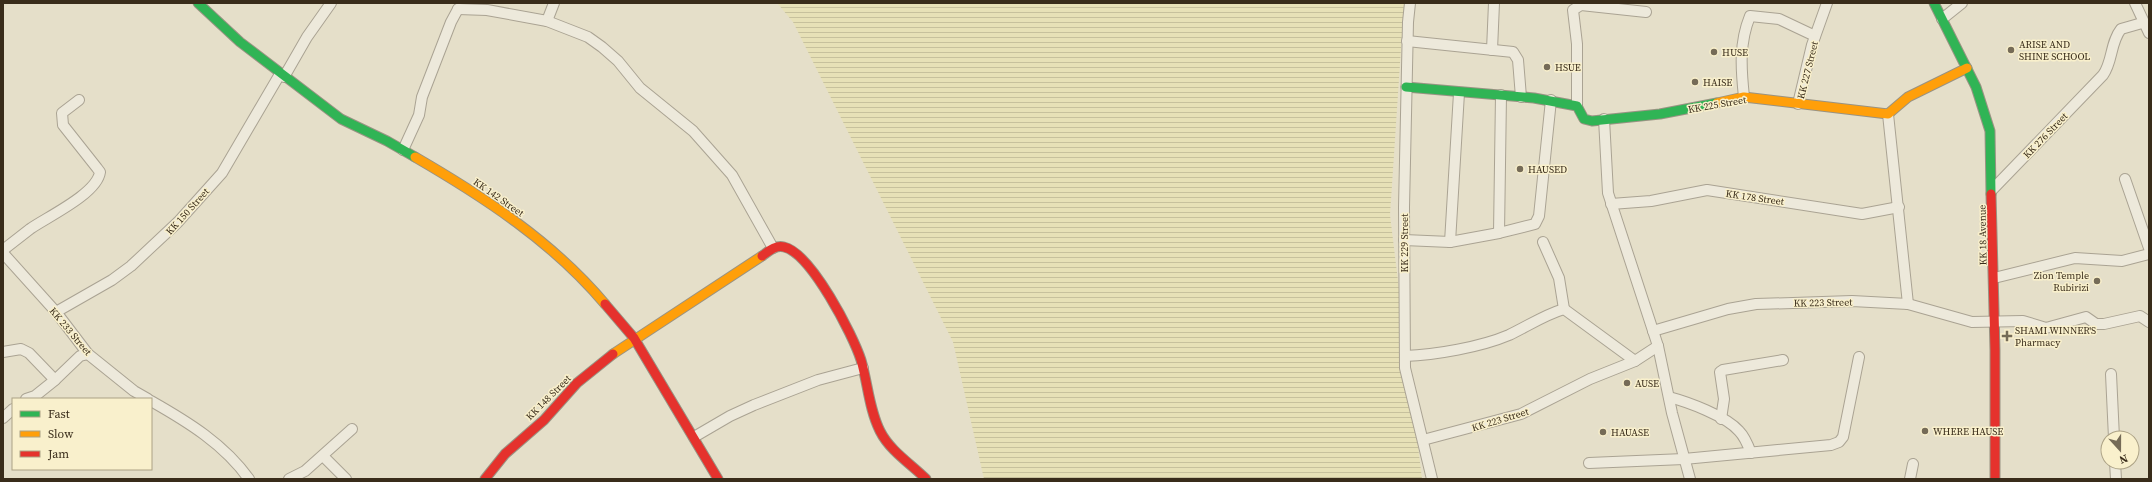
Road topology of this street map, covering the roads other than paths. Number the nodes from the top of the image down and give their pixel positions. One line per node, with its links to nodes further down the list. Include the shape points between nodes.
1 (198, 3): 20 (street, KK 142 Street, via 240,42)
2 (331, 3): 20 (street, KK 150 Street)
3 (554, 3): 13 (street)
4 (1410, 3): 17 (street, KK 229 Street)
5 (1494, 3): 18 (street)
6 (1828, 3): 16 (street, KK 227 Street)
7 (1934, 3): 12 (street, KK 18 Avenue)
8 (1962, 3): 12 (street)
9 (2135, 3): 14 (street)
10 (457, 6): 13 (street); 32 (street, via 422,97 419,115)
11 (1646, 12): 29 (street, via 1581,4 1573,10 1577,44)
12 (1942, 19): 19 (street, KK 18 Avenue)
13 (547, 21): 41 (street, via 588,36 618,61 640,88 693,131 732,175)
14 (2142, 23): 15 (street); 34 (street, KK 276 Street, via 2126,27 2118,33 2110,61 2097,81)
15 (2149, 33)
16 (1815, 36): 25 (street, KK 227 Street, via 1779,19 1750,16 1740,58); 28 (street, KK 227 Street)
17 (1407, 41): 18 (street); 21 (street, KK 229 Street)
18 (1492, 50): 24 (street, via 1513,52 1517,55)
19 (1967, 68): 30 (street, via 1908,97); 34 (street, KK 18 Avenue, via 1990,131)
20 (282, 75): 32 (street, KK 142 Street, via 341,119); 48 (street, KK 150 Street, via 222,173 178,222 131,266 112,280)
21 (1406, 87): 22 (street); 38 (street, KK 229 Street)
22 (1459, 93): 23 (street); 39 (street)
23 (1501, 95): 24 (street); 37 (street)
24 (1521, 97): 27 (street)
25 (1744, 97): 28 (street, KK 225 Street); 31 (street, KK 225 Street, via 1660,114)
26 (79, 100): 43 (street, via 62,113 61,118 63,125 100,172 100,177 76,200 30,229)
27 (1551, 100): 29 (street); 37 (street, via 1538,220 1530,226)
28 (1798, 104): 30 (street, KK 225 Street)
29 (1577, 106): 31 (street, KK 225 Street, via 1584,119)
30 (1888, 114): 36 (street)
31 (1604, 119): 35 (street)
32 (403, 150): 52 (street, KK 142 Street, via 472,190 552,249 603,301)
33 (2124, 179): 42 (street)
34 (1992, 190): 45 (street, KK 18 Avenue)
35 (1610, 204): 36 (street, KK 178 Street, via 1650,201 1707,190 1862,214); 51 (street)
36 (1898, 207): 46 (street)
37 (1499, 234): 39 (street)
38 (1404, 240): 39 (street); 56 (street, KK 229 Street)
39 (1450, 242)
40 (1543, 242): 47 (street, via 1559,278)
41 (773, 248): 52 (street, KK 148 Street, via 715,288); 60 (street, via 787,248 812,273 840,313 858,350)
42 (2149, 248)
43 (3, 251): 48 (street, KK 233 Street)
44 (2149, 254): 45 (street, via 2122,261 2075,258)
45 (1994, 278): 50 (street, KK 18 Avenue)
46 (1908, 304): 50 (street, KK 223 Street, via 1972,322); 51 (street, KK 223 Street, via 1852,301 1756,304 1728,309)
47 (1564, 309): 56 (street, via 1494,340 1447,352); 59 (street)
48 (56, 312): 55 (street, KK 233 Street)
49 (2147, 317): 50 (street, KK 223 Street, via 2140,316 2104,324 2096,324 2086,317 2046,328 2023,321)
50 (1994, 321): 88 (street, KK 18 Avenue)
51 (1653, 331): 53 (street)
52 (634, 338): 72 (street, KK 142 Street); 82 (street, KK 148 Street, via 577,383 544,420 505,454)
53 (1658, 346): 59 (street, KK 223 Street); 63 (street)
54 (3, 352): 62 (street, via 21,349 29,353)
55 (88, 354): 62 (street, via 80,356); 65 (street, KK 233 Street)
56 (1405, 356): 73 (street, KK 229 Street, via 1405,368)
57 (1859, 357): 74 (street, via 1843,437 1839,442)
58 (1783, 360): 69 (street, via 1720,372 1724,399)
59 (1635, 361): 73 (street, KK 223 Street, via 1590,379 1521,414)
60 (863, 368): 72 (street, via 818,380 754,405); 84 (street, via 874,415 881,432)
61 (2111, 374): 71 (street)
62 (55, 380): 64 (street)
63 (1669, 397): 69 (street, via 1686,402); 76 (street)
64 (29, 398)
65 (146, 398)
66 (152, 402): 79 (street, via 196,427 224,450)
67 (12, 410): 68 (street)
68 (3, 418)
69 (1721, 419): 74 (street, via 1738,429)
70 (352, 429): 75 (street)
71 (2114, 430)
72 (694, 437): 83 (street, KK 142 Street)
73 (1424, 440): 85 (street, KK 229 Street)
74 (1751, 453): 76 (street)
75 (323, 456): 80 (street, via 305,471); 81 (street)
76 (1684, 458): 77 (street); 86 (street)
77 (1589, 462)
78 (1913, 464): 87 (street)
79 (249, 479)
80 (289, 479)
81 (346, 479)
82 (485, 479)
83 (718, 479)
84 (926, 479)
85 (1432, 479)
86 (1690, 479)
87 (1910, 479)
88 (1994, 479)

